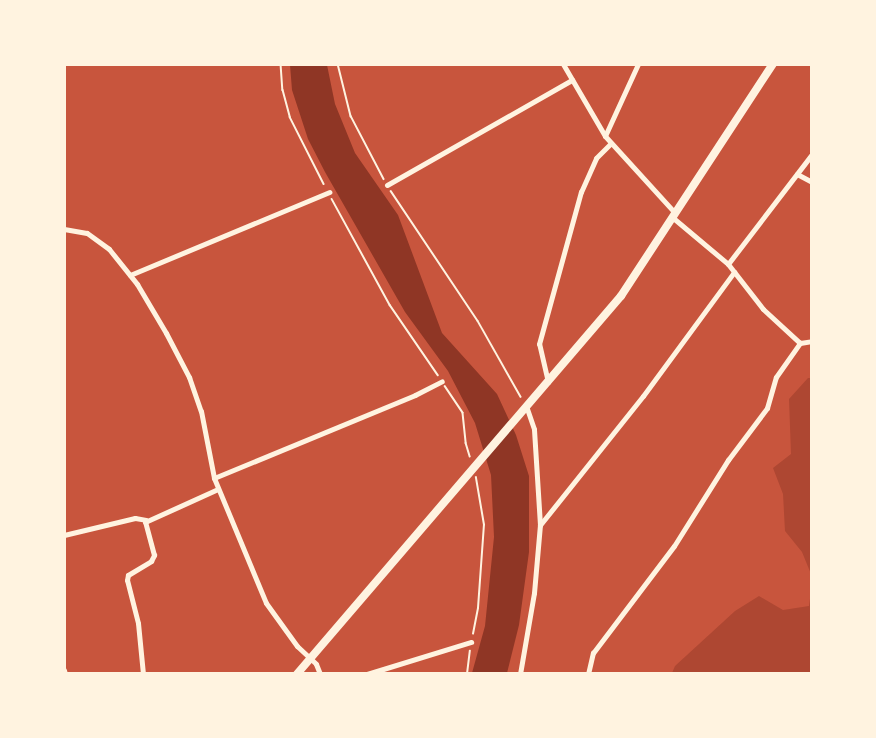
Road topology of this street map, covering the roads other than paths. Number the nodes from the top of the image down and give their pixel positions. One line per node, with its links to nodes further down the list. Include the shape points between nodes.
1 (564, 64): 4 (street)
2 (638, 64): 5 (street)
3 (773, 64): 12 (main road)
4 (572, 80): 5 (street); 10 (street)
5 (605, 136): 6 (street)
6 (611, 143): 12 (street); 20 (street, via 596,158 581,192 539,344)
7 (812, 154): 8 (street)
8 (797, 174): 9 (street); 14 (street)
9 (812, 182)
10 (387, 185)
11 (328, 192): 16 (street)
12 (674, 215): 14 (street); 20 (main road, via 621,296)
13 (64, 229): 16 (street, via 96,238)
14 (728, 264): 15 (street)
15 (734, 272): 18 (street, via 763,309); 25 (street, via 643,396)
16 (130, 275): 22 (street, via 189,377 208,433)
17 (812, 341): 18 (street)
18 (800, 344): 34 (street, via 776,376 767,408 728,460 674,546 593,653)
19 (442, 381): 22 (street)
20 (548, 382): 21 (main road)
21 (526, 406): 25 (street, via 534,429); 28 (main road)
22 (214, 478): 23 (street)
23 (218, 489): 24 (street); 28 (street, via 266,603 297,646)
24 (146, 520): 26 (street, via 135,518); 29 (street, via 154,555 127,580 138,623)
25 (540, 525): 33 (street, via 534,593)
26 (64, 535)
27 (471, 642): 32 (street)
28 (311, 658): 30 (main road); 31 (street)
29 (143, 674)
30 (297, 674)
31 (320, 674)
32 (367, 674)
33 (520, 674)
34 (588, 674)

